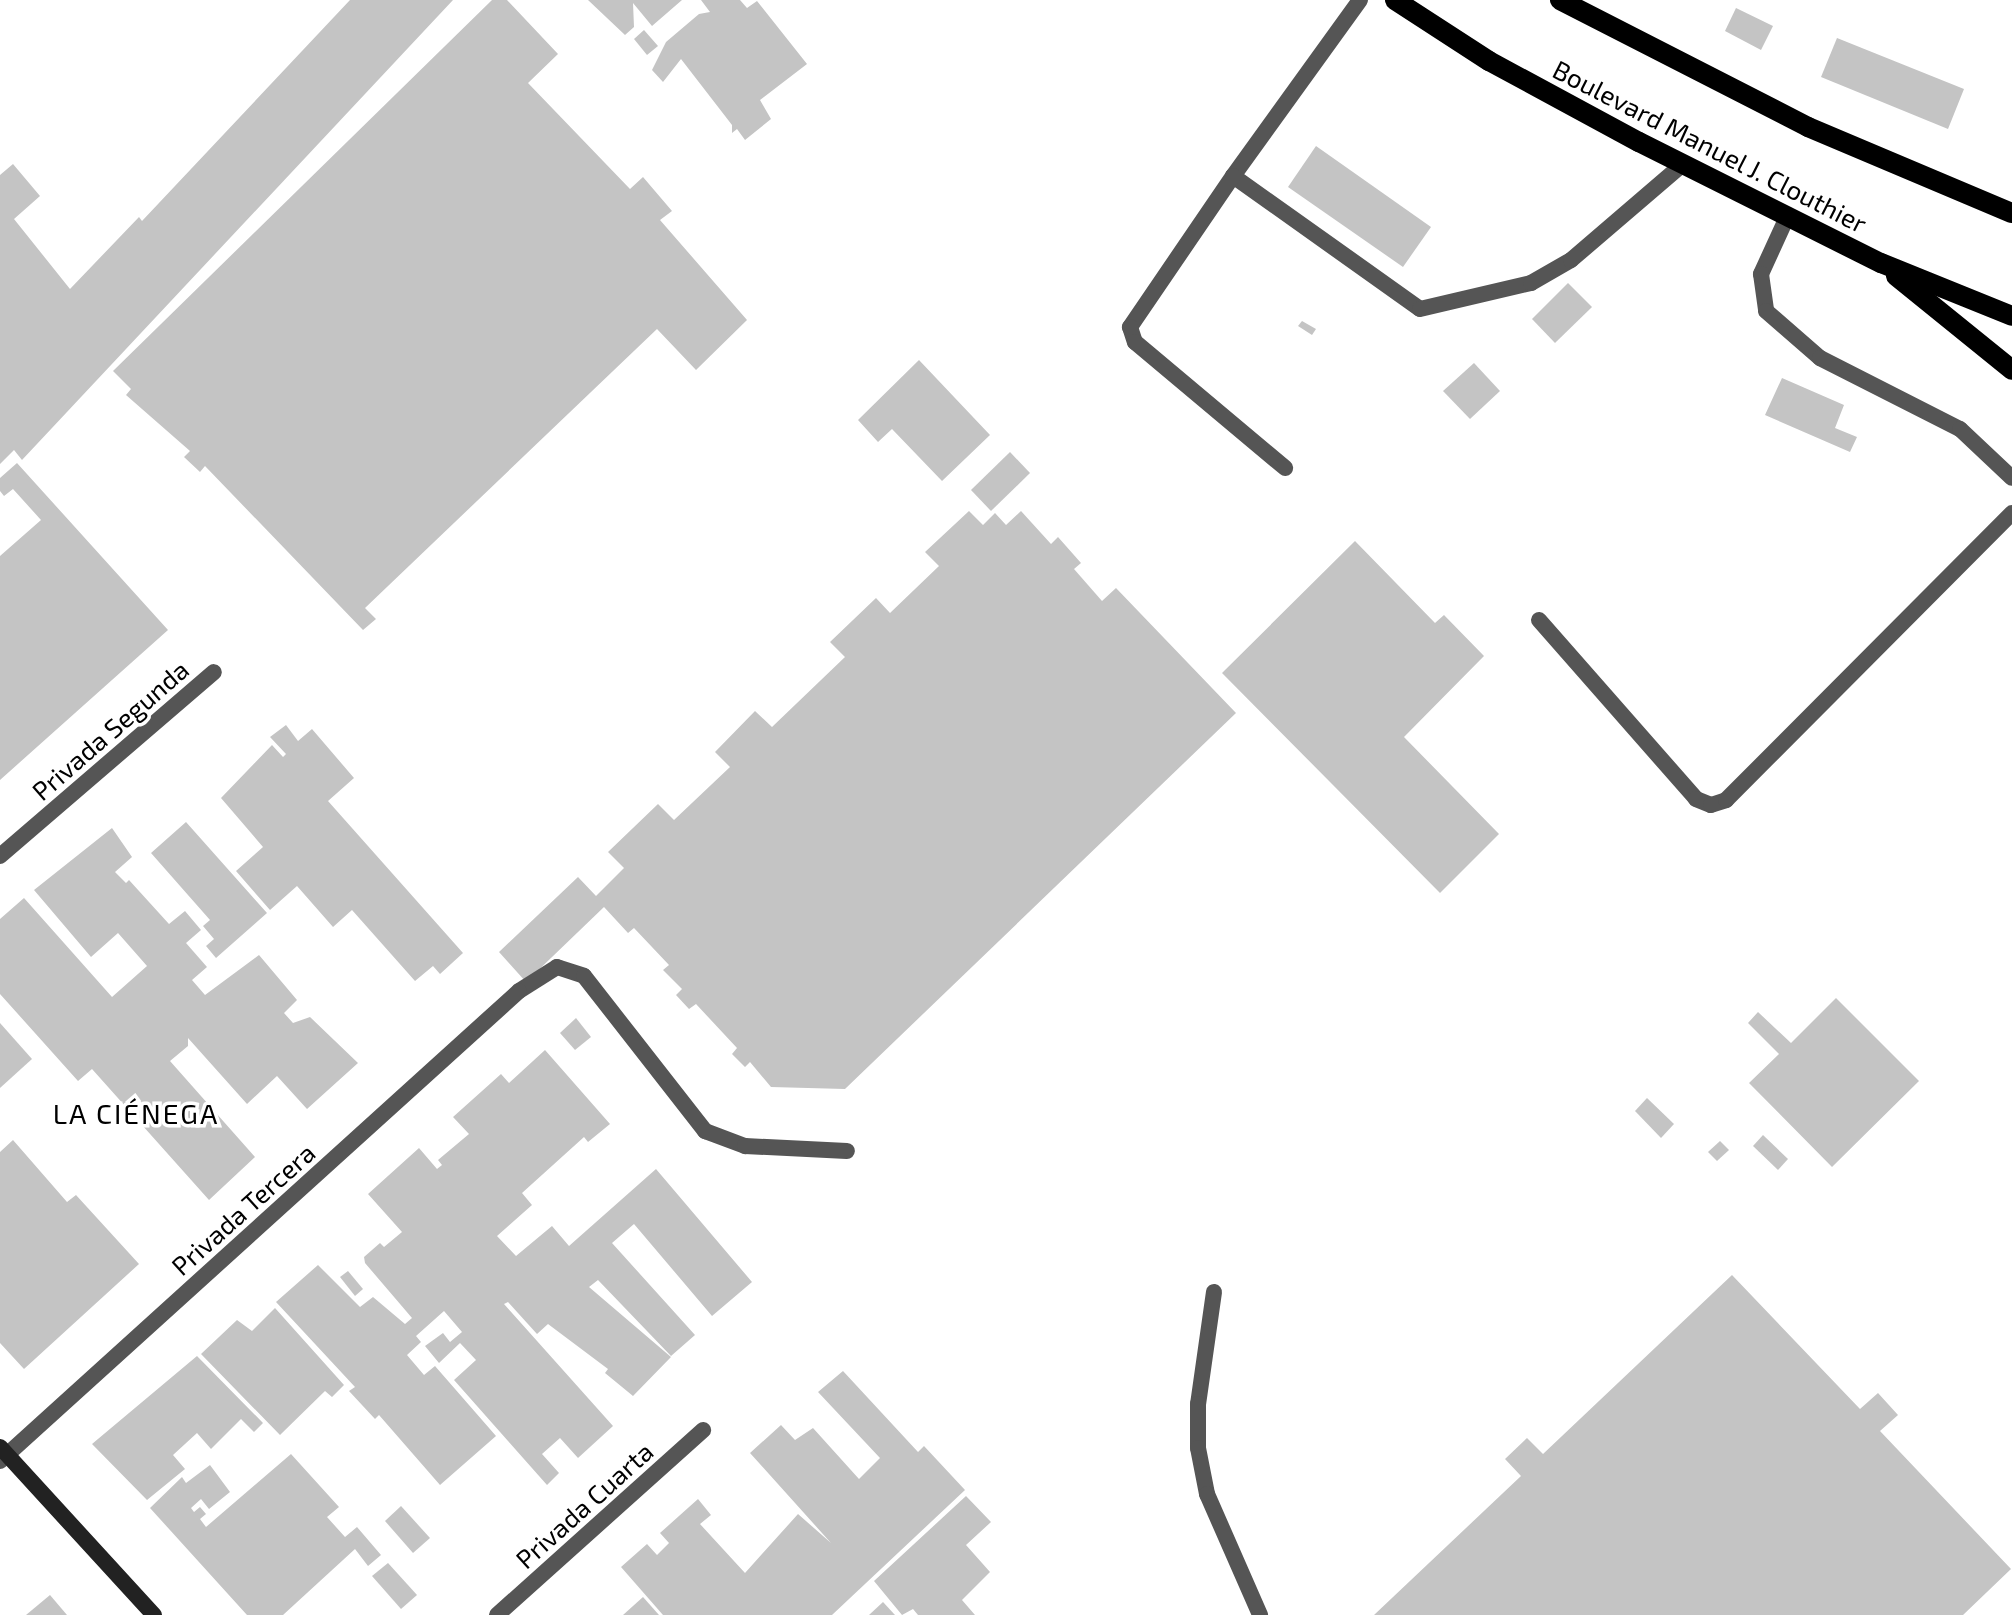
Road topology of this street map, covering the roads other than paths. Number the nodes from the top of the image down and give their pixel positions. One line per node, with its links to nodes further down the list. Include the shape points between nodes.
1 (1360, 0): 5 (street)
2 (1395, 0): 4 (main road, Boulevard Manuel J. Clouthier, via 1489,61)
3 (1560, 0): 6 (main road, via 1808,127)
4 (1683, 164): 5 (street, via 1571,260 1531,283 1429,311 1411,305); 7 (main road, Boulevard Manuel J. Clouthier)
5 (1233, 176): 11 (street, via 1130,327 1135,342)
6 (2012, 213)
7 (1788, 215): 8 (main road, Boulevard Manuel J. Clouthier); 12 (street, via 1761,274 1766,311 1820,358 1960,429)
8 (1881, 263): 9 (main road, Boulevard Manuel J. Clouthier); 10 (main road)
9 (2012, 316)
10 (2012, 370)
11 (1285, 468)
12 (2012, 478)
13 (2012, 513): 14 (street, via 1726,800 1711,805 1696,799)
14 (1539, 620)
15 (214, 672): 16 (street, Privada Segunda)
16 (0, 856)
17 (847, 1151): 20 (street, Privada Tercera, via 745,1146 705,1131 584,976 557,967 519,991)
18 (1214, 1292): 23 (street, via 1198,1404 1198,1448 1226,1545)
19 (703, 1430): 22 (street, Privada Cuarta)
20 (2, 1454): 21 (main road)
21 (154, 1615)
22 (497, 1615)
23 (1260, 1615)

